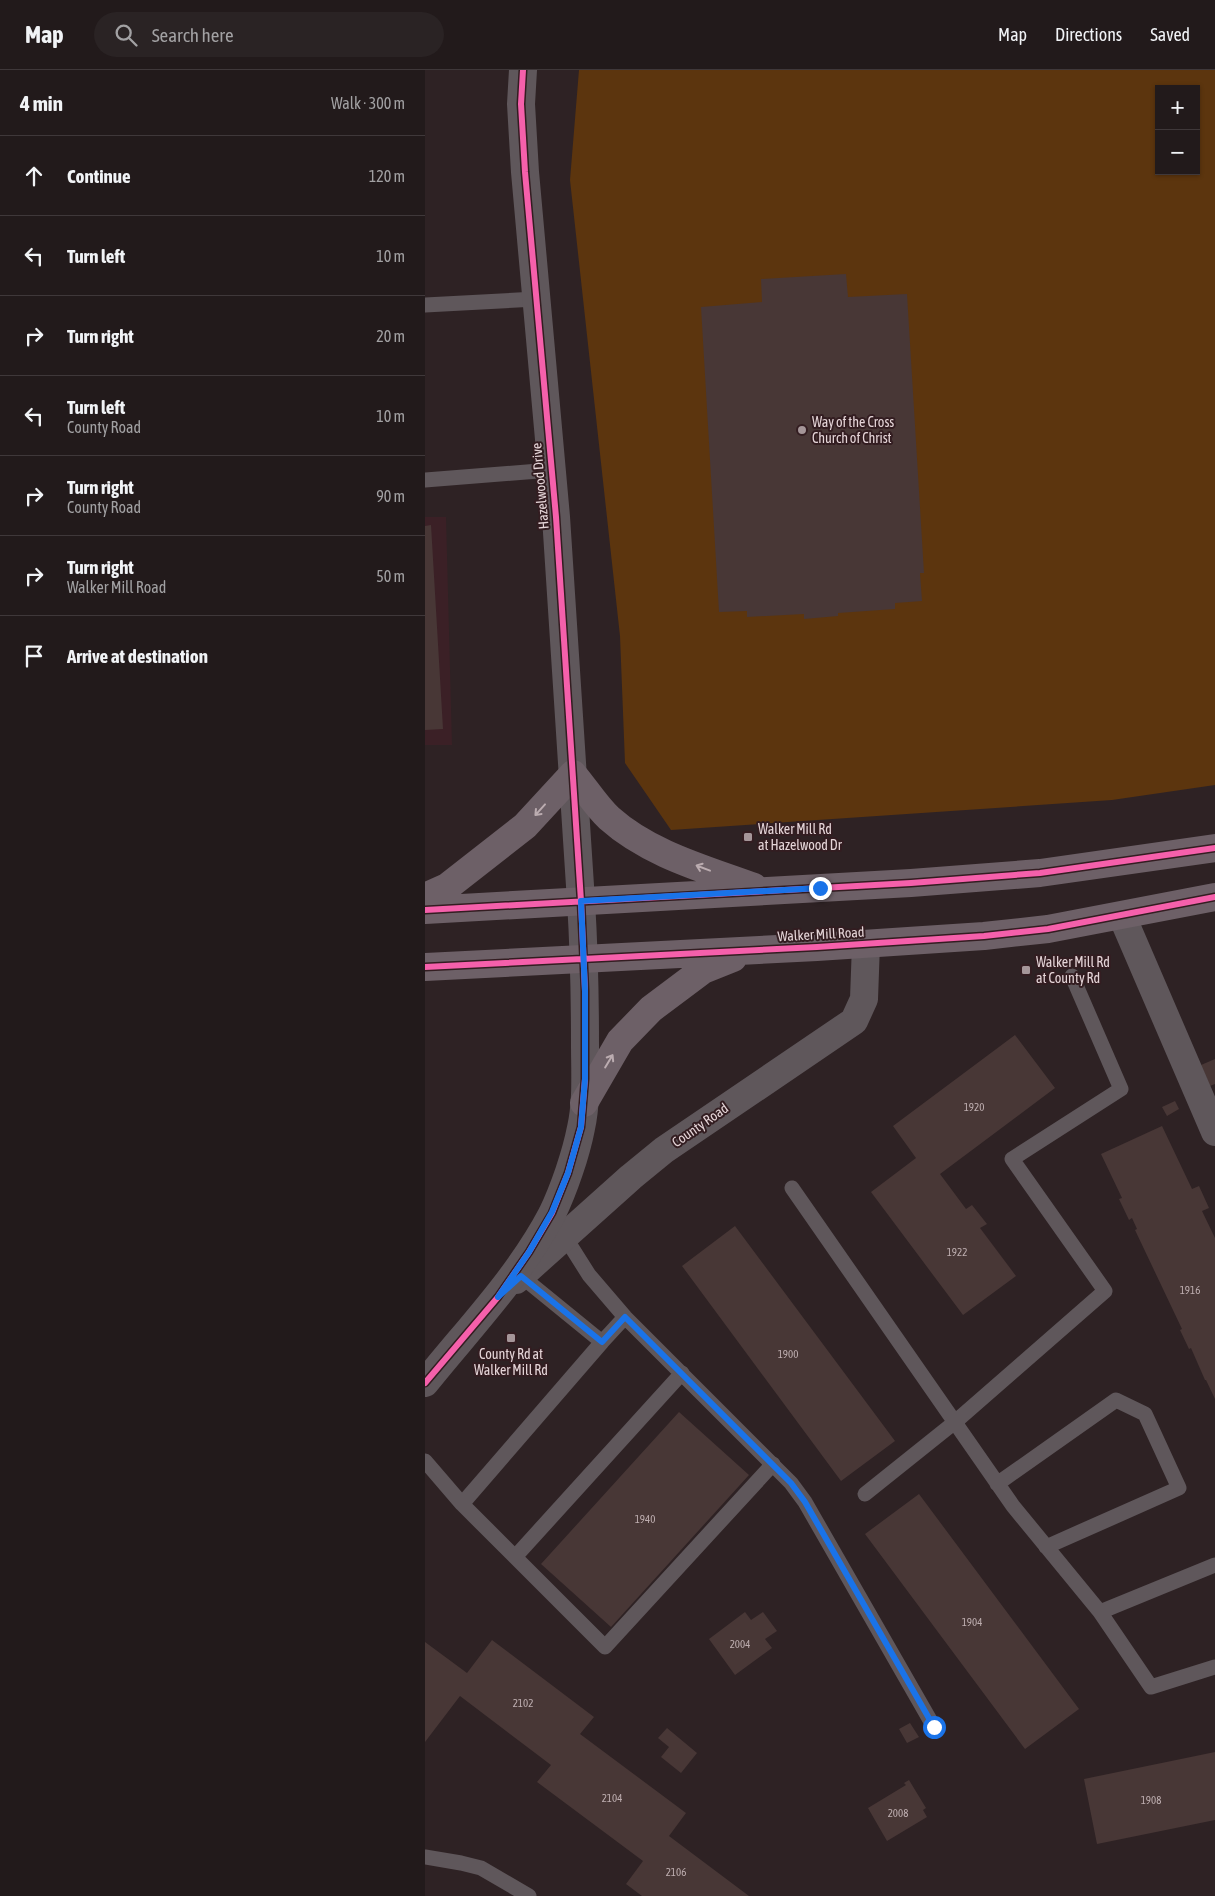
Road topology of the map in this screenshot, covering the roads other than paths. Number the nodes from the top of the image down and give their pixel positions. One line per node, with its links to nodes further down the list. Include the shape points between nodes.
1 (523, 70): 2 (street, Hazelwood Drive, via 521,104)
2 (536, 299): 3 (lane); 4 (street, Hazelwood Drive)
3 (425, 305)
4 (551, 470): 5 (lane); 6 (street, Hazelwood Drive)
5 (425, 480)
6 (573, 774): 8 (main road, one-way to 6, via 636,840 608,818); 9 (main road, one-way to 9, via 525,826 447,887); 11 (street, Hazelwood Drive)
7 (1215, 848): 8 (main road, via 1040,873)
8 (765, 891): 11 (main road)
9 (425, 897)
10 (1215, 897): 13 (main road, Walker Mill Road)
11 (581, 901): 12 (main road); 16 (street, County Road)
12 (425, 910)
13 (1122, 916): 14 (main road, Walker Mill Road, via 1048,929); 20 (street)
14 (866, 944): 15 (main road, Walker Mill Road); 22 (street, County Road, via 864,999 854,1021 664,1150)
15 (753, 951): 16 (main road, Walker Mill Road); 19 (main road, one-way to 15, via 620,1041 651,1009 703,970)
16 (584, 959): 17 (main road, Walker Mill Road); 19 (street, County Road)
17 (425, 967)
18 (1072, 976): 29 (lane, via 1121,1089 1012,1159 1105,1290)
19 (584, 1102): 24 (street, County Road, via 581,1127 568,1173 552,1212)
20 (1215, 1132)
21 (792, 1188): 29 (lane)
22 (565, 1237): 23 (street, County Road); 25 (lane, via 589,1276)
23 (521, 1276): 24 (street, County Road); 26 (lane)
24 (498, 1297): 28 (street, County Road)
25 (625, 1317): 26 (lane); 27 (lane)
26 (602, 1342): 34 (lane)
27 (682, 1373): 31 (lane); 36 (lane)
28 (425, 1383)
29 (955, 1422): 32 (lane); 33 (lane)
30 (425, 1461): 34 (lane)
31 (773, 1464): 36 (lane, via 605,1647); 40 (lane, via 805,1502)
32 (997, 1484): 35 (lane); 35 (lane, via 1116,1400 1145,1414 1179,1488)
33 (865, 1494)
34 (462, 1504): 36 (lane)
35 (1046, 1547): 38 (lane)
36 (515, 1558)
37 (1215, 1565): 38 (lane)
38 (1100, 1612): 39 (lane, via 1151,1687)
39 (1215, 1667)
40 (934, 1727)
41 (425, 1857): 42 (lane, via 481,1868)
42 (529, 1896)

